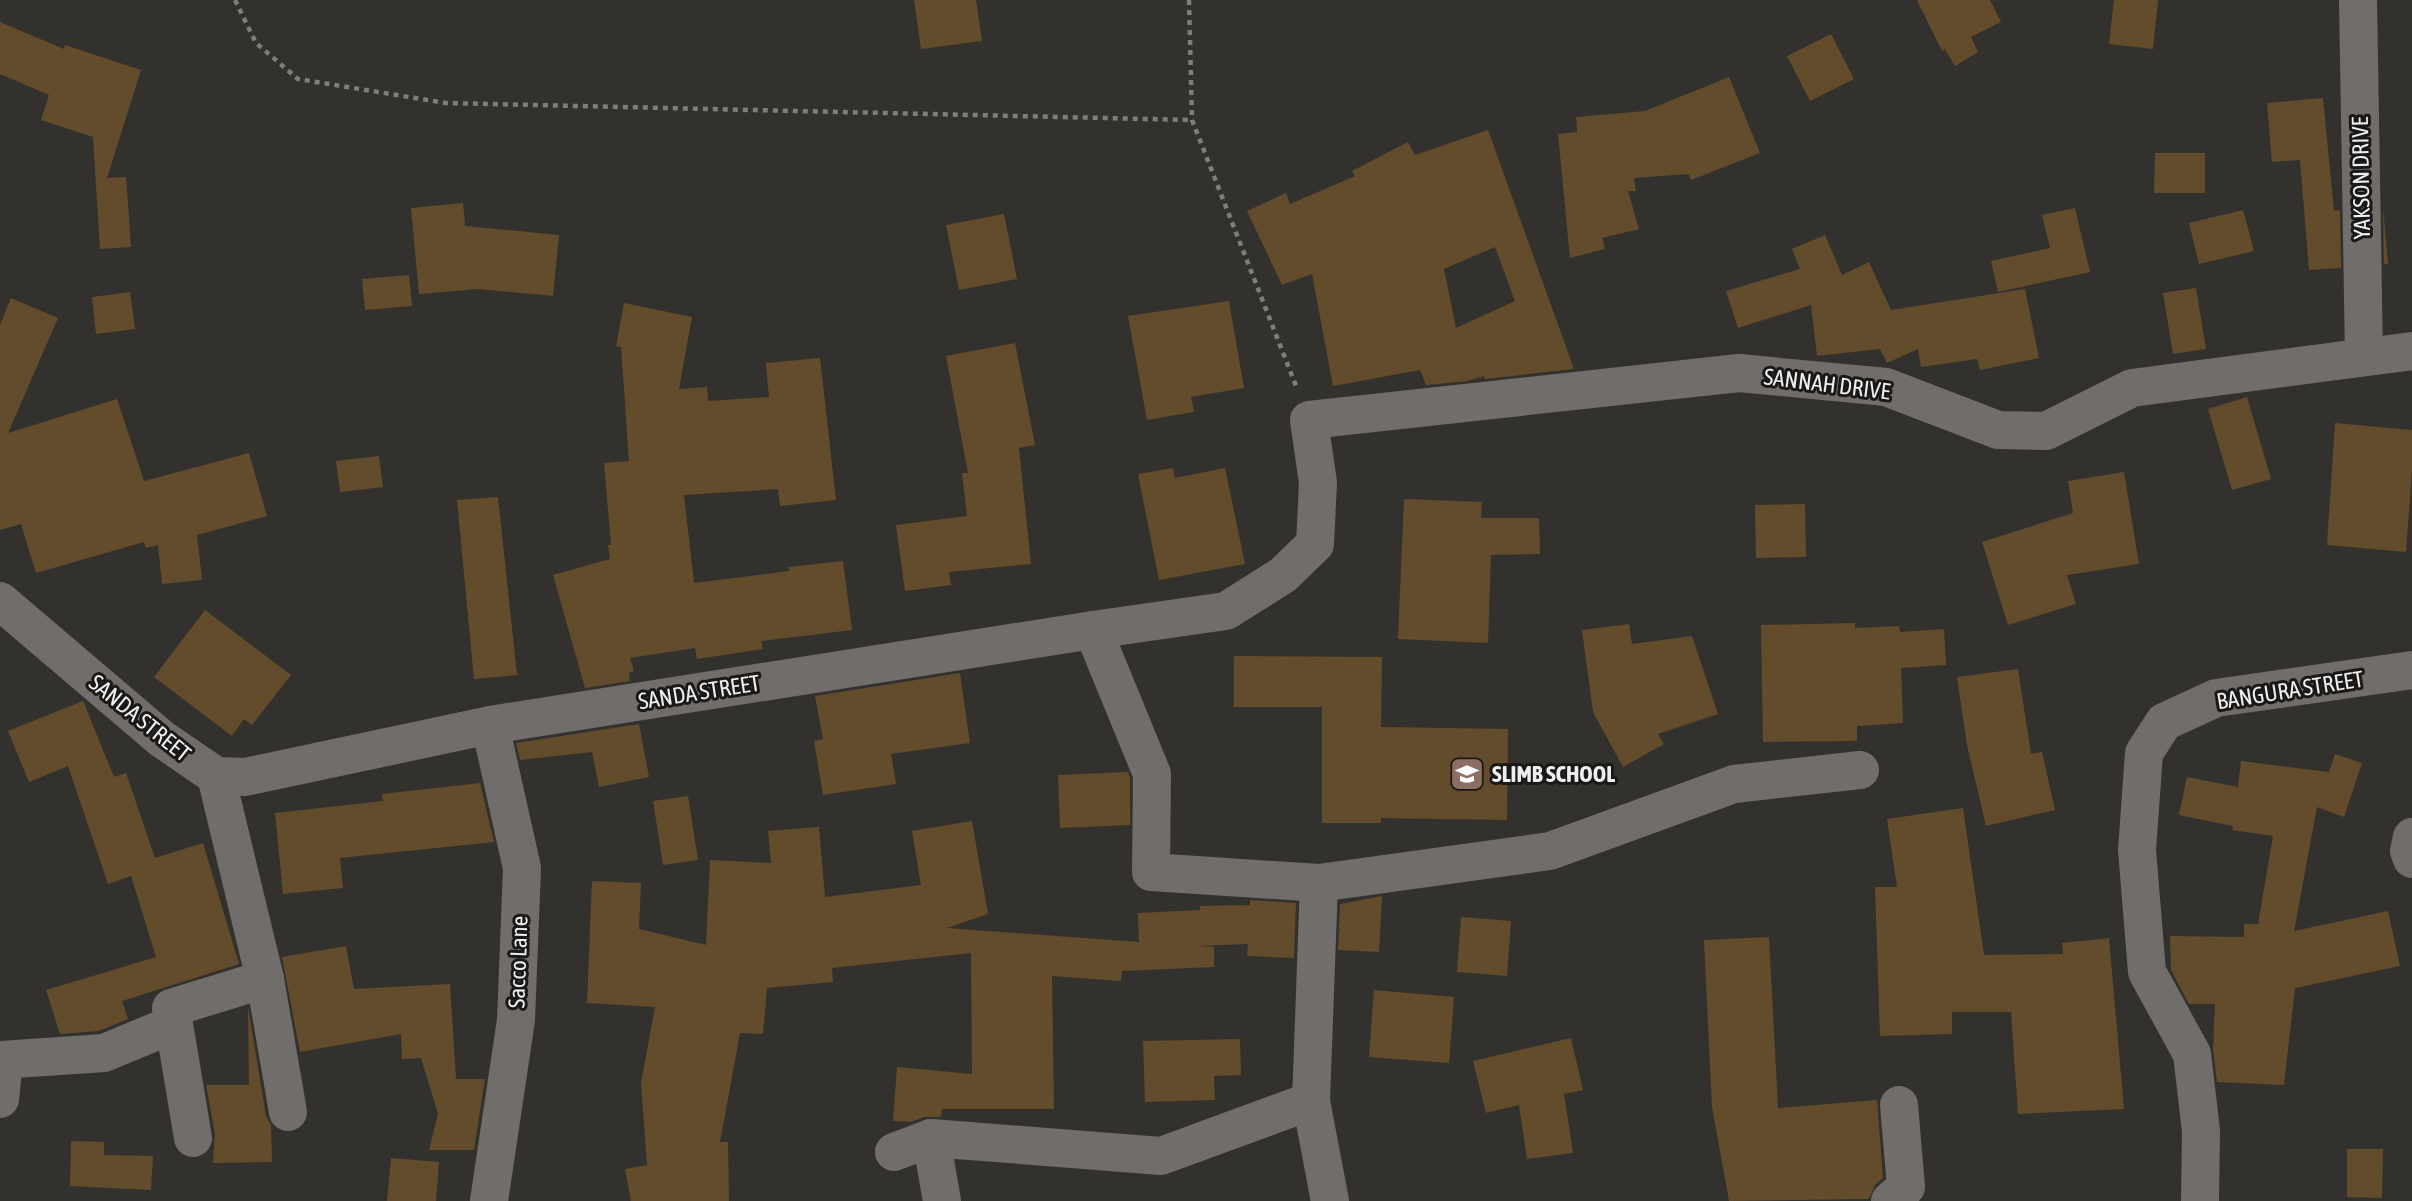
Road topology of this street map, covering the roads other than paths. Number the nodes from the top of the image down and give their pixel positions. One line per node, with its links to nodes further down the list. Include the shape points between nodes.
1 (2358, 0): 3 (street, YAKSON DRIVE)
2 (2412, 351): 3 (street, SANNAH DRIVE)
3 (2364, 355): 4 (street, SANNAH DRIVE, via 2132,388 2046,431 1998,430 1886,387 1739,373)
4 (1309, 420): 6 (street, SANDA STREET, via 1318,483 1315,544 1283,575 1226,611)
5 (0, 601): 10 (street, SANDA STREET, via 162,739)
6 (1093, 630): 8 (street, SANDA STREET); 13 (street, via 1152,774 1151,872)
7 (2412, 670): 28 (street, BANGURA STREET, via 2217,698 2164,722 2144,753 2137,850 2147,972 2192,1054 2201,1131)
8 (490, 724): 10 (street, SANDA STREET, via 245,777); 24 (street, Sacco Lane, via 522,868 516,1020)
9 (1860, 770): 13 (street, via 1734,784 1550,851)
10 (216, 776): 14 (street)
11 (2412, 836): 12 (street)
12 (2412, 859)
13 (1319, 883): 18 (street)
14 (265, 979): 15 (street, via 172,1008); 20 (street)
15 (174, 1024): 16 (street, via 104,1054); 21 (street)
16 (2, 1060): 17 (street)
17 (0, 1099)
18 (1311, 1101): 22 (street, via 1161,1156); 26 (street)
19 (1899, 1105): 27 (street, via 1906,1187)
20 (288, 1112)
21 (193, 1138)
22 (931, 1138): 23 (street); 25 (street)
23 (894, 1152)
24 (489, 1201)
25 (942, 1201)
26 (1330, 1201)
27 (1890, 1201)
28 (2200, 1201)

